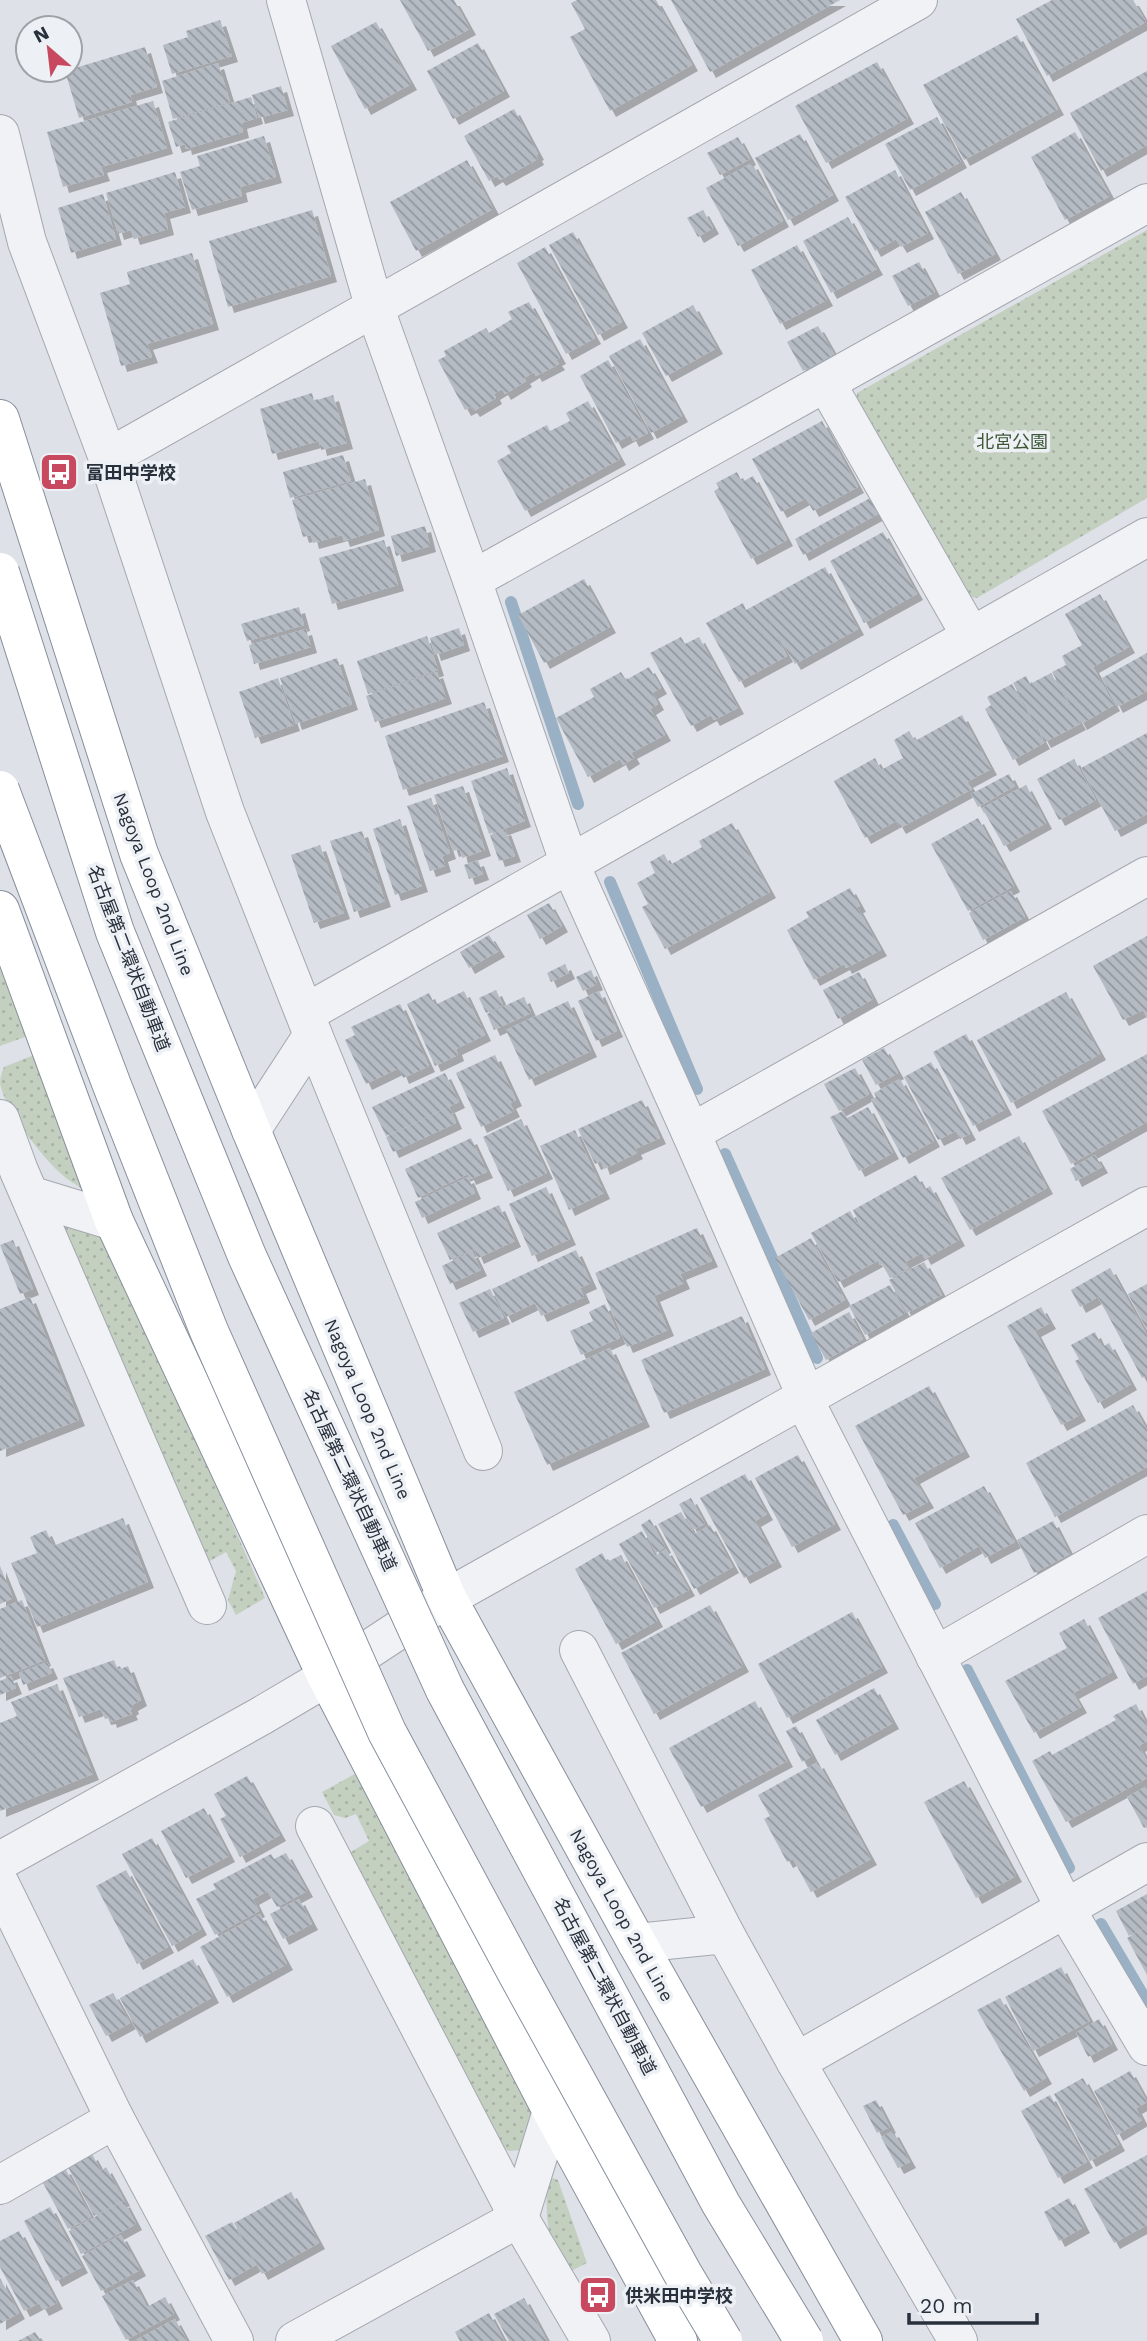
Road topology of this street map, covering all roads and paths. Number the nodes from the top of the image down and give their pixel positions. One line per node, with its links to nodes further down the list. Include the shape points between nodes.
1 (286, 0): 6 (street)
2 (918, 0): 6 (street)
3 (0, 134): 5 (street)
4 (1147, 204): 7 (street)
5 (14, 237): 9 (street)
6 (374, 309): 9 (street); 12 (street)
7 (826, 383): 12 (street); 13 (street)
8 (0, 419): 20 (highway, Nagoya Loop 2nd Line, via 139,854)
9 (108, 458): 18 (street, via 226,812)
10 (1145, 542): 13 (street)
11 (0, 572): 51 (highway, 名古屋第二環状自動車道, bridge, via 116,932 253,1268 446,1690 722,2204)
12 (472, 580): 15 (street)
13 (971, 636): 15 (street)
14 (0, 790): 50 (highway, bridge, via 209,1331 387,1732)
15 (569, 862): 18 (street); 21 (street)
16 (1147, 876): 21 (street)
17 (0, 910): 24 (highway)
18 (309, 1024): 20 (street); 26 (street)
19 (0, 1119): 22 (street)
20 (251, 1130): 28 (highway, Nagoya Loop 2nd Line)
21 (691, 1133): 25 (street)
22 (17, 1183): 24 (street); 29 (street)
23 (1147, 1206): 25 (street)
24 (114, 1221): 32 (highway)
25 (805, 1399): 28 (street); 31 (street)
26 (483, 1451)
27 (1147, 1535): 31 (street)
28 (447, 1598): 32 (street); 39 (highway, Nagoya Loop 2nd Line)
29 (207, 1605)
30 (579, 1650): 38 (street)
31 (935, 1656): 37 (street)
32 (327, 1677): 34 (street); 42 (highway)
33 (315, 1826): 45 (street)
34 (0, 1861)
35 (1147, 1862): 37 (street)
36 (0, 1884): 43 (street)
37 (1066, 1908): 40 (street); 41 (street)
38 (726, 1934): 39 (street); 41 (street)
39 (637, 1943): 52 (highway, Nagoya Loop 2nd Line)
40 (1147, 2046)
41 (796, 2062): 53 (street)
42 (552, 2111): 45 (street); 49 (highway)
43 (116, 2119): 44 (street); 46 (street)
44 (0, 2185)
45 (519, 2218): 47 (street); 48 (street)
46 (233, 2341)
47 (295, 2341)
48 (591, 2341)
49 (678, 2341)
50 (723, 2341)
51 (804, 2341)
52 (863, 2341)
53 (958, 2341)

